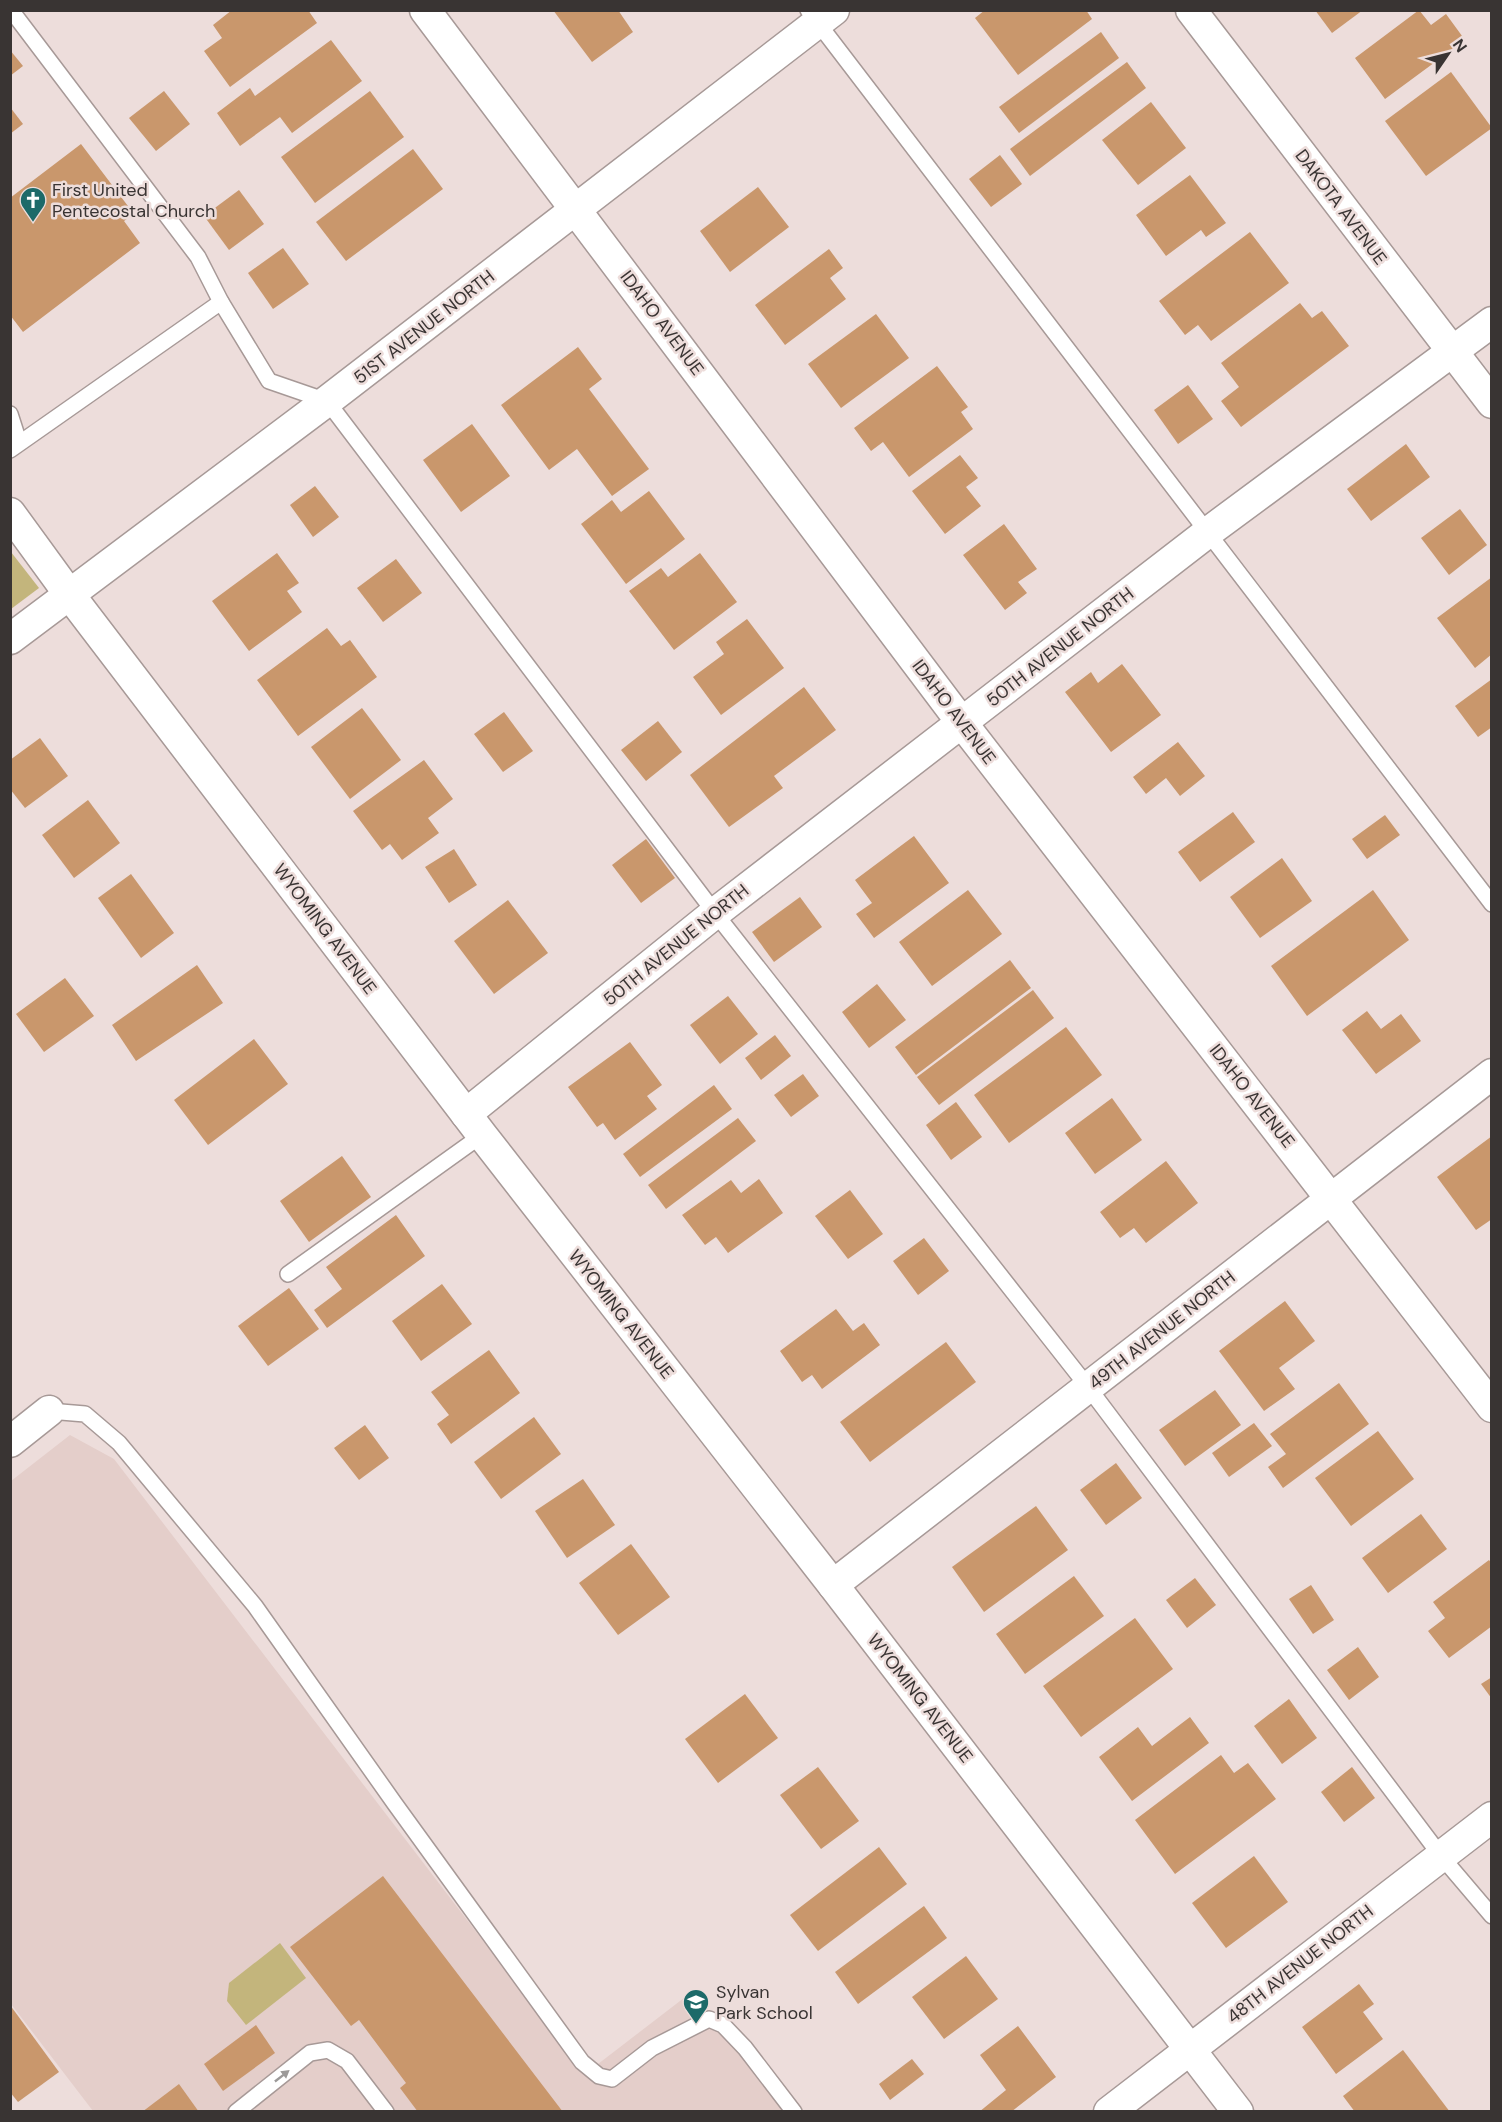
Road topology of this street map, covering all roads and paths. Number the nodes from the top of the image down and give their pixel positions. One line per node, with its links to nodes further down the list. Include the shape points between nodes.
1 (11, 10): 6 (lane, via 198,257)
2 (425, 10): 5 (street, IDAHO AVENUE)
3 (1191, 10): 8 (street, DAKOTA AVENUE)
4 (820, 15): 5 (street, 51ST AVENUE NORTH); 14 (lane)
5 (577, 210): 9 (street, 51ST AVENUE NORTH); 17 (street, IDAHO AVENUE)
6 (221, 302): 9 (lane, via 269,381); 12 (lane)
7 (1491, 322): 8 (street, 50TH AVENUE NORTH)
8 (1452, 352): 10 (street, DAKOTA AVENUE); 14 (street, 50TH AVENUE NORTH)
9 (327, 401): 15 (street, 51ST AVENUE NORTH); 19 (lane)
10 (1491, 403)
11 (10, 414): 12 (lane)
12 (15, 446)
13 (10, 513): 15 (street, WYOMING AVENUE)
14 (1207, 533): 17 (street, 50TH AVENUE NORTH); 18 (lane)
15 (69, 594): 16 (street, 51ST AVENUE NORTH); 21 (street, WYOMING AVENUE)
16 (10, 639)
17 (963, 723): 19 (street, 50TH AVENUE NORTH); 22 (street, IDAHO AVENUE)
18 (1491, 903)
19 (715, 914): 21 (street, 50TH AVENUE NORTH); 24 (lane)
20 (1491, 1074): 22 (street, 49TH AVENUE NORTH)
21 (473, 1124): 23 (lane); 28 (street, WYOMING AVENUE)
22 (1332, 1198): 24 (street, 49TH AVENUE NORTH); 25 (street, IDAHO AVENUE)
23 (288, 1274)
24 (1088, 1387): 28 (street, 49TH AVENUE NORTH); 30 (lane)
25 (1491, 1407)
26 (49, 1411): 27 (street); 35 (lane, via 86,1414 119,1443 255,1606 582,2062 599,2076 612,2079 652,2049 709,2019 723,2025 745,2048)
27 (10, 1442)
28 (833, 1585): 32 (street, WYOMING AVENUE)
29 (1491, 1817): 30 (street, 48TH AVENUE NORTH)
30 (1441, 1856): 31 (lane); 32 (street, 48TH AVENUE NORTH)
31 (1491, 1916)
32 (1190, 2049): 36 (street, 48TH AVENUE NORTH); 37 (street, WYOMING AVENUE)
33 (236, 2112): 34 (lane, one-way to 34, via 310,2053 328,2050 347,2061)
34 (386, 2112)
35 (794, 2112)
36 (1109, 2112)
37 (1238, 2112)

